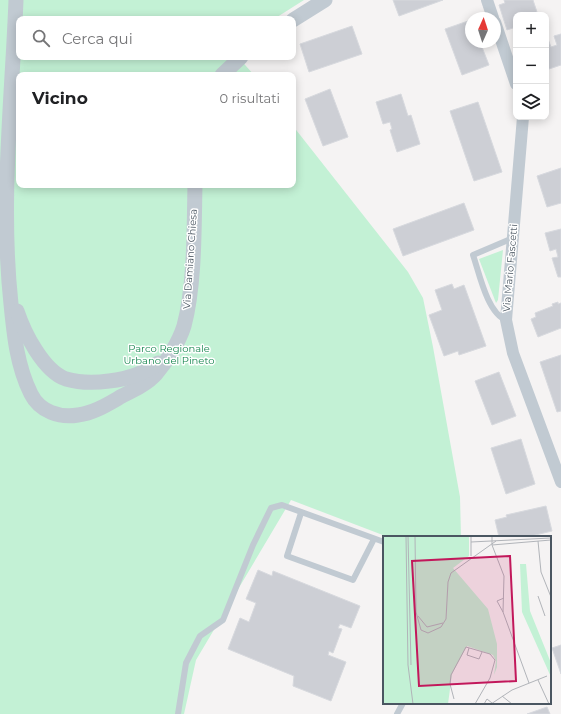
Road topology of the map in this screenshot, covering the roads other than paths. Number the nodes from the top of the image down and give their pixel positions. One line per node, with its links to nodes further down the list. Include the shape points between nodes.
1 (16, 0): 13 (street, via 6,198)
2 (325, 0): 5 (street)
3 (487, 0): 4 (street)
4 (491, 12)
5 (296, 18)
6 (501, 40): 9 (street)
7 (238, 60): 8 (street)
8 (225, 72)
9 (513, 75)
10 (522, 120): 12 (street, Via Mario Fascetti)
11 (195, 188): 15 (street, Via Damiano Chiesa, via 193,250 187,309 178,340)
12 (513, 238): 14 (street, Via Mario Fascetti); 14 (lane, via 472,255 491,308 498,317)
13 (9, 291): 15 (street, Via Damiano Chiesa, via 22,327 36,350 47,365 65,378 99,382 129,377 156,365); 15 (street, Via Damiano Chiesa, via 16,353 31,395 39,406 52,414 88,414 100,408 143,385 156,374)
14 (506, 320): 16 (street, Via Mario Fascetti, via 513,354)
15 (169, 353)
16 (561, 482)
17 (301, 513): 18 (lane); 18 (lane, via 287,556 354,580); 21 (lane, via 282,506 271,508 223,620 200,636 186,663)
18 (374, 539): 19 (lane)
19 (383, 542)
20 (402, 704): 22 (lane)
21 (178, 714)
22 (397, 714)

